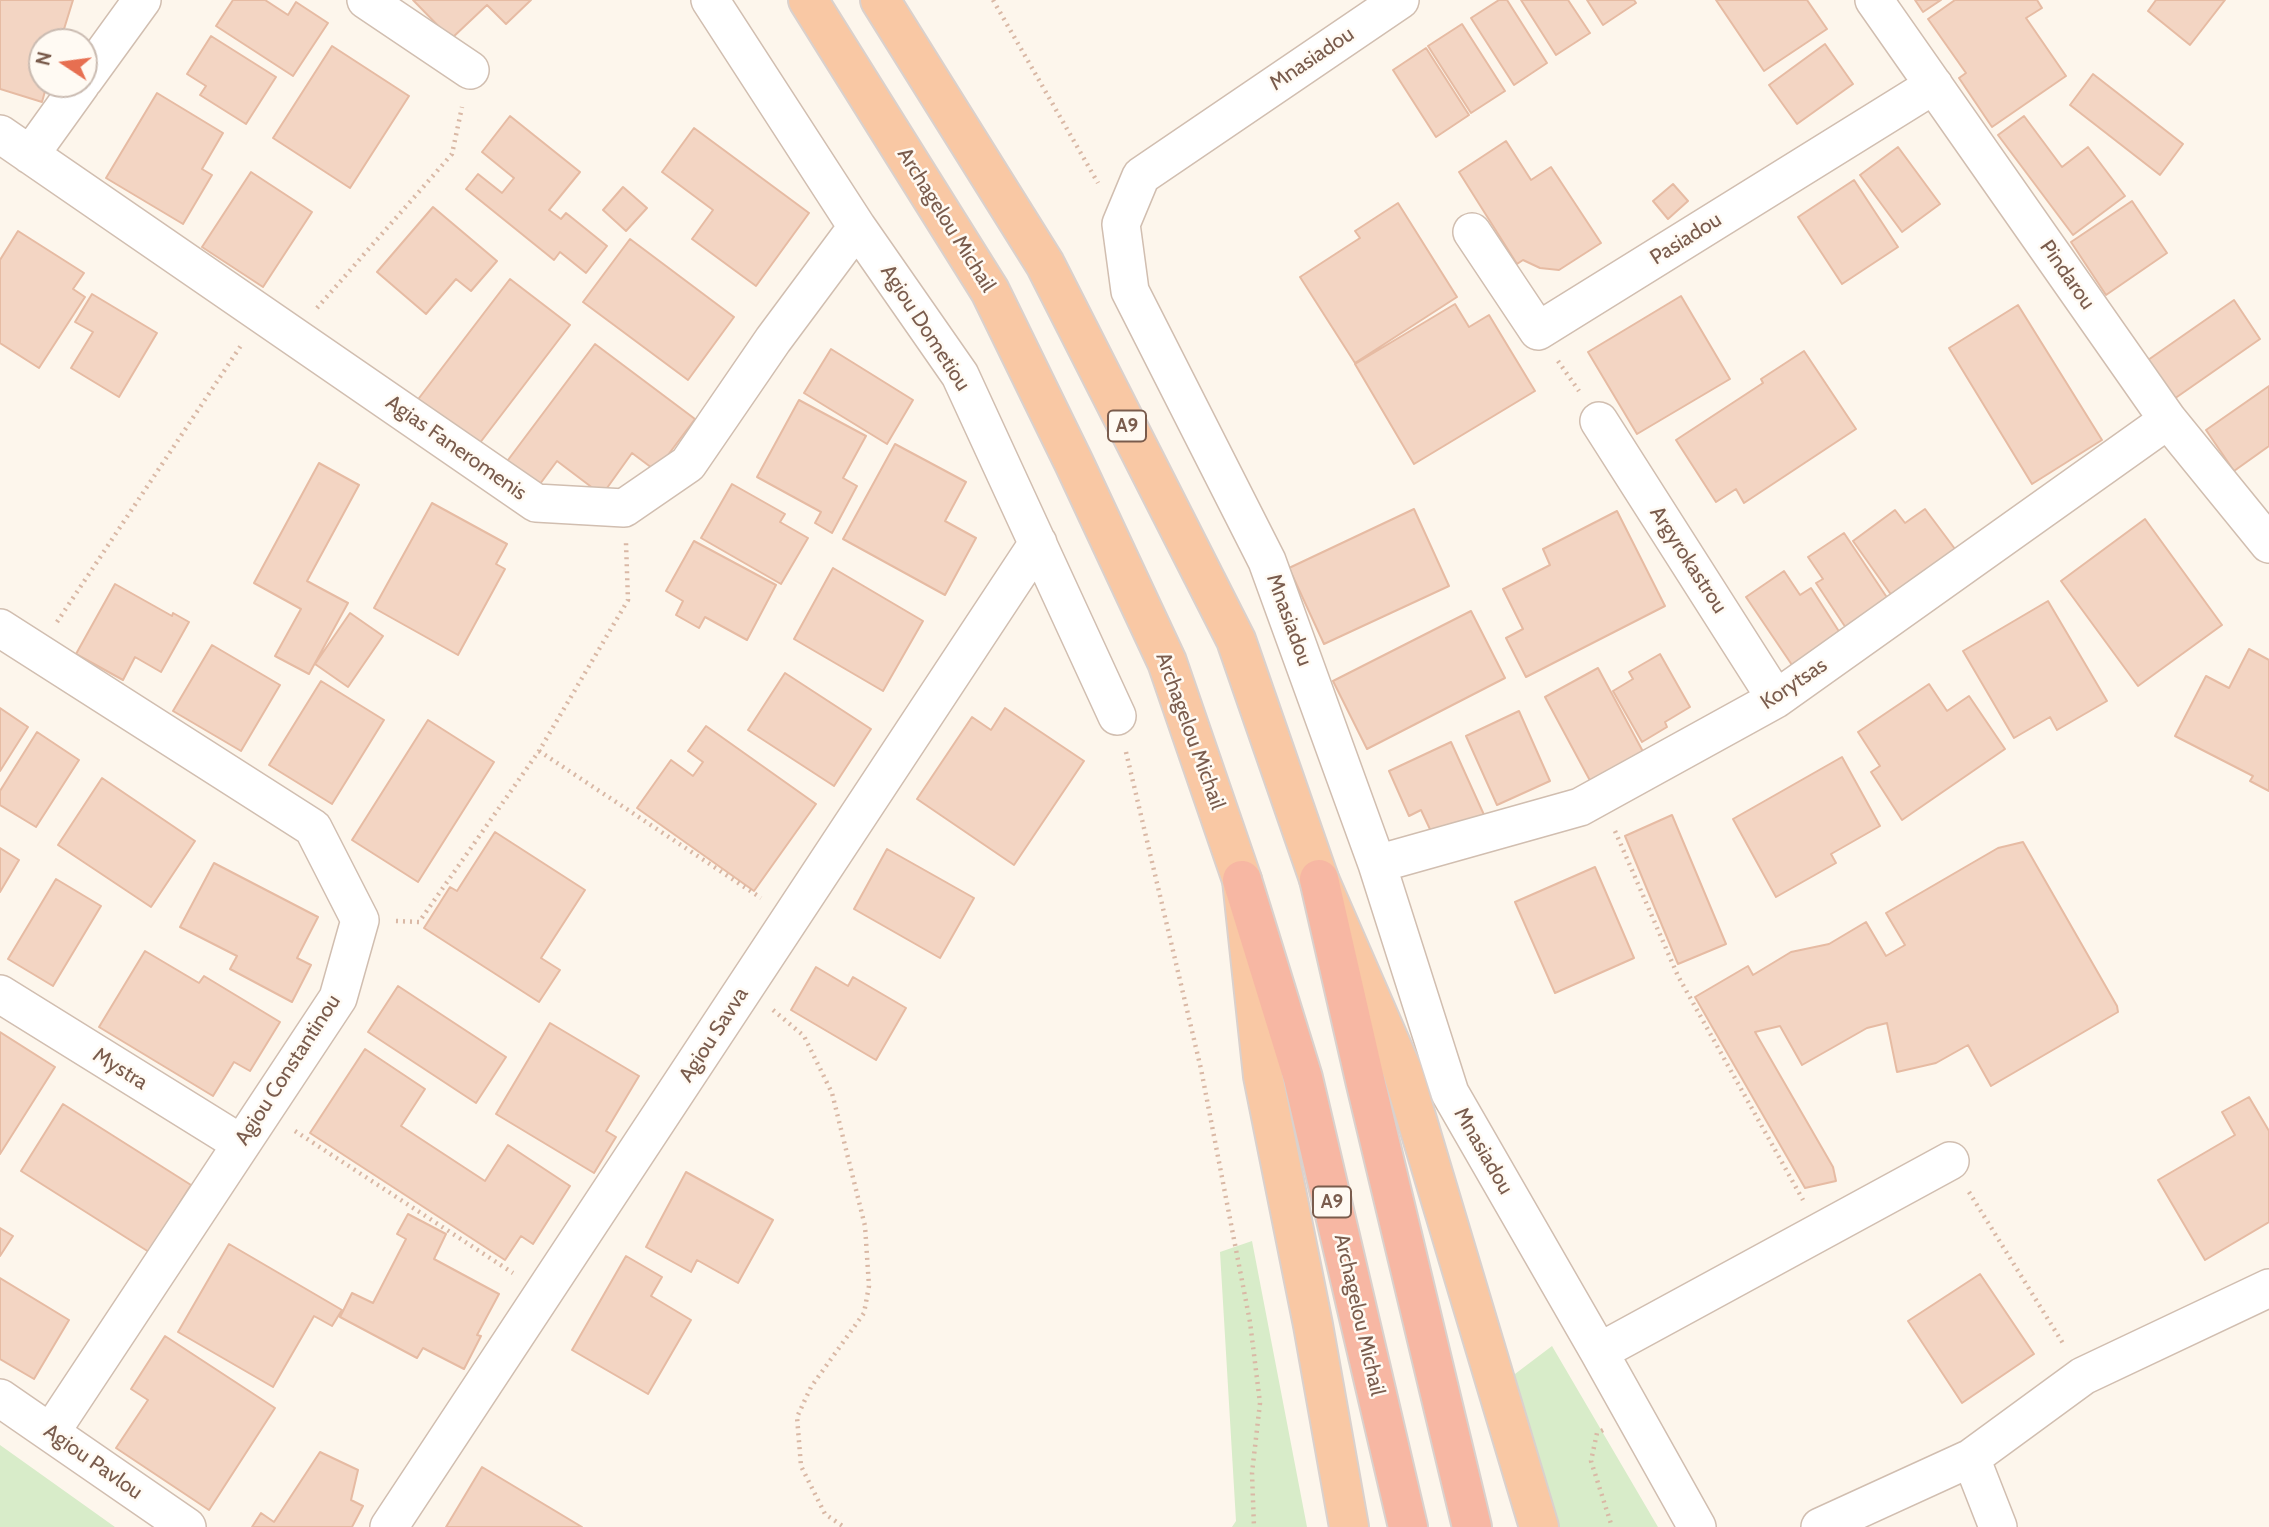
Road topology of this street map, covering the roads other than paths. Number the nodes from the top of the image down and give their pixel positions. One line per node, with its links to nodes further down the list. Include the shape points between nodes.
1 (142, 0): 8 (street)
2 (366, 0): 9 (street)
3 (710, 0): 14 (street, Agiou Dometiou)
4 (808, 0): 25 (highway, Archagelou Michail / A9, via 990,291 1167,662)
5 (880, 0): 24 (highway, A9, via 1045,264 1229,628)
6 (1400, 0): 23 (street, Mnasiadou, via 1141,176 1121,224 1130,291 1267,561)
7 (1874, 0): 10 (street, Pindarou)
8 (98, 61)
9 (470, 70)
10 (1934, 85): 15 (street, Pasiadou, via 1538,331); 16 (street, Pindarou)
11 (71, 98): 13 (street)
12 (0, 134): 13 (street, Agias Faneromenis)
13 (30, 155): 14 (street, Agias Faneromenis, via 536,503 624,508 688,464)
14 (858, 227): 18 (street, Agiou Dometiou, via 960,375)
15 (1472, 232)
16 (2168, 420): 19 (street, Pindarou); 21 (street, Korytsas)
17 (1599, 421): 21 (street, Argyrokastrou)
18 (1038, 543): 22 (street, Agiou Dometiou); 35 (street, Agiou Savva)
19 (2269, 544)
20 (0, 628): 27 (street, Agiou Constantinou, via 313,828 360,920 338,998)
21 (1776, 699): 23 (street, Korytsas, via 1580,807)
22 (1117, 716)
23 (1377, 864): 30 (street, Mnasiadou, via 1450,1093)
24 (1319, 879): 38 (highway, A9); 39 (highway, via 1402,1070)
25 (1242, 880): 36 (highway, via 1263,1076); 37 (highway, Archagelou Michail / A9, via 1304,1078)
26 (0, 994): 27 (street, Mystra)
27 (240, 1143): 32 (street, Agiou Constantinou)
28 (1950, 1161): 30 (street)
29 (2269, 1288): 33 (street, via 2083,1376)
30 (1600, 1352): 40 (street, Mnasiadou)
31 (0, 1398): 32 (street, Agiou Pavlou)
32 (51, 1432): 34 (street, Agiou Pavlou)
33 (1971, 1458): 41 (street); 42 (street)
34 (187, 1527)
35 (388, 1527)
36 (1349, 1527)
37 (1408, 1527)
38 (1472, 1527)
39 (1539, 1527)
40 (1697, 1527)
41 (1820, 1527)
42 (1998, 1527)

